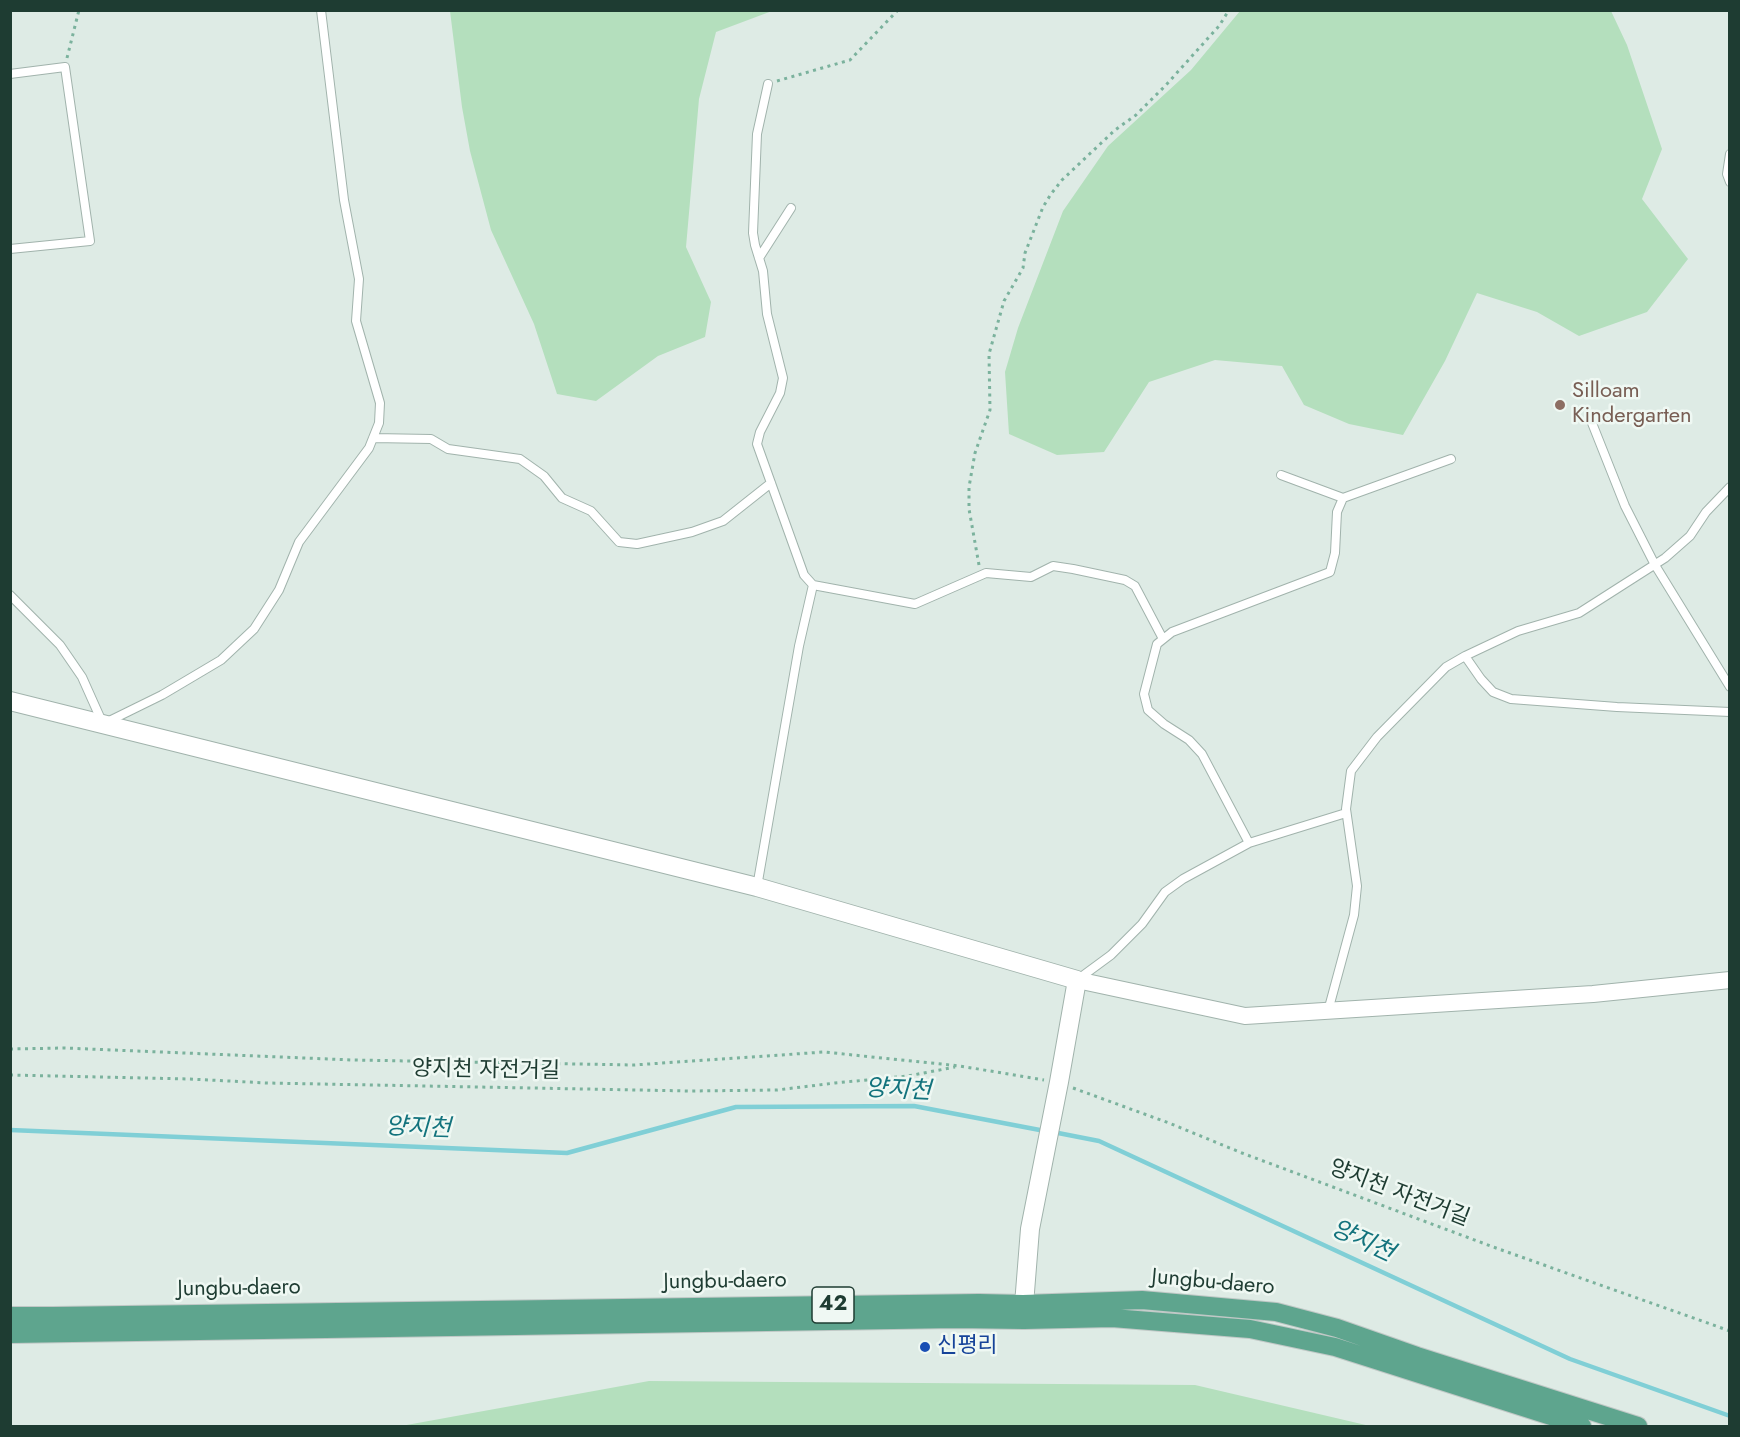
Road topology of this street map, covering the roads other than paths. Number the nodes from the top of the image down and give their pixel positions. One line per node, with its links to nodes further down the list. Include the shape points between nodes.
1 (321, 10): 10 (lane, via 344,200 358,279 356,321 380,404)
2 (10, 74): 7 (lane, via 65,67 90,241)
3 (768, 84): 8 (lane, via 757,134 753,233)
4 (1730, 154): 5 (lane)
5 (1730, 182)
6 (791, 208): 8 (lane)
7 (10, 249)
8 (759, 258): 13 (lane, via 767,314 783,378 758,444)
9 (1592, 423): 16 (lane, via 1625,506)
10 (373, 438): 13 (lane, via 431,439 448,449 520,459 544,476 562,498 591,511 619,542 637,544 723,521); 24 (lane, via 299,542 279,590 254,629 221,660)
11 (1451, 459): 15 (lane)
12 (1281, 475): 15 (lane)
13 (771, 483): 17 (lane, via 804,575)
14 (1730, 487): 16 (lane, via 1690,536)
15 (1343, 498): 19 (lane, via 1337,512 1330,572 1172,632)
16 (1655, 565): 20 (lane, via 1579,613 1518,632); 21 (lane)
17 (813, 585): 19 (lane, via 915,604 986,573 1031,577 1053,566 1125,580 1135,586); 27 (lane)
18 (10, 595): 24 (lane, via 60,645 82,677)
19 (1163, 639): 26 (lane, via 1157,644 1144,694 1148,710 1202,754)
20 (1465, 656): 23 (lane, via 1493,692 1511,699); 25 (lane, via 1446,668 1377,737 1351,771)
21 (1730, 687)
22 (10, 701): 24 (street)
23 (1730, 712)
24 (103, 724): 27 (street)
25 (1346, 813): 26 (lane); 30 (lane, via 1357,886 1354,915)
26 (1249, 843): 28 (lane, via 1165,892 1142,924 1111,955)
27 (757, 887): 28 (street)
28 (1077, 980): 30 (street, via 1245,1016); 31 (street, via 1030,1229)
29 (1730, 980): 30 (street, via 1593,994)
30 (1328, 1011)
31 (1023, 1312): 32 (main road, Jungbu-daero / 42, via 519,1309); 33 (main road, Jungbu-daero / 42, via 956,1319); 34 (main road, Jungbu-daero / 42, via 1250,1329 1335,1347); 35 (main road, Jungbu-daero / 42, via 1142,1300 1276,1312 1337,1328)
32 (10, 1316)
33 (10, 1334)
34 (1582, 1426)
35 (1638, 1426)

